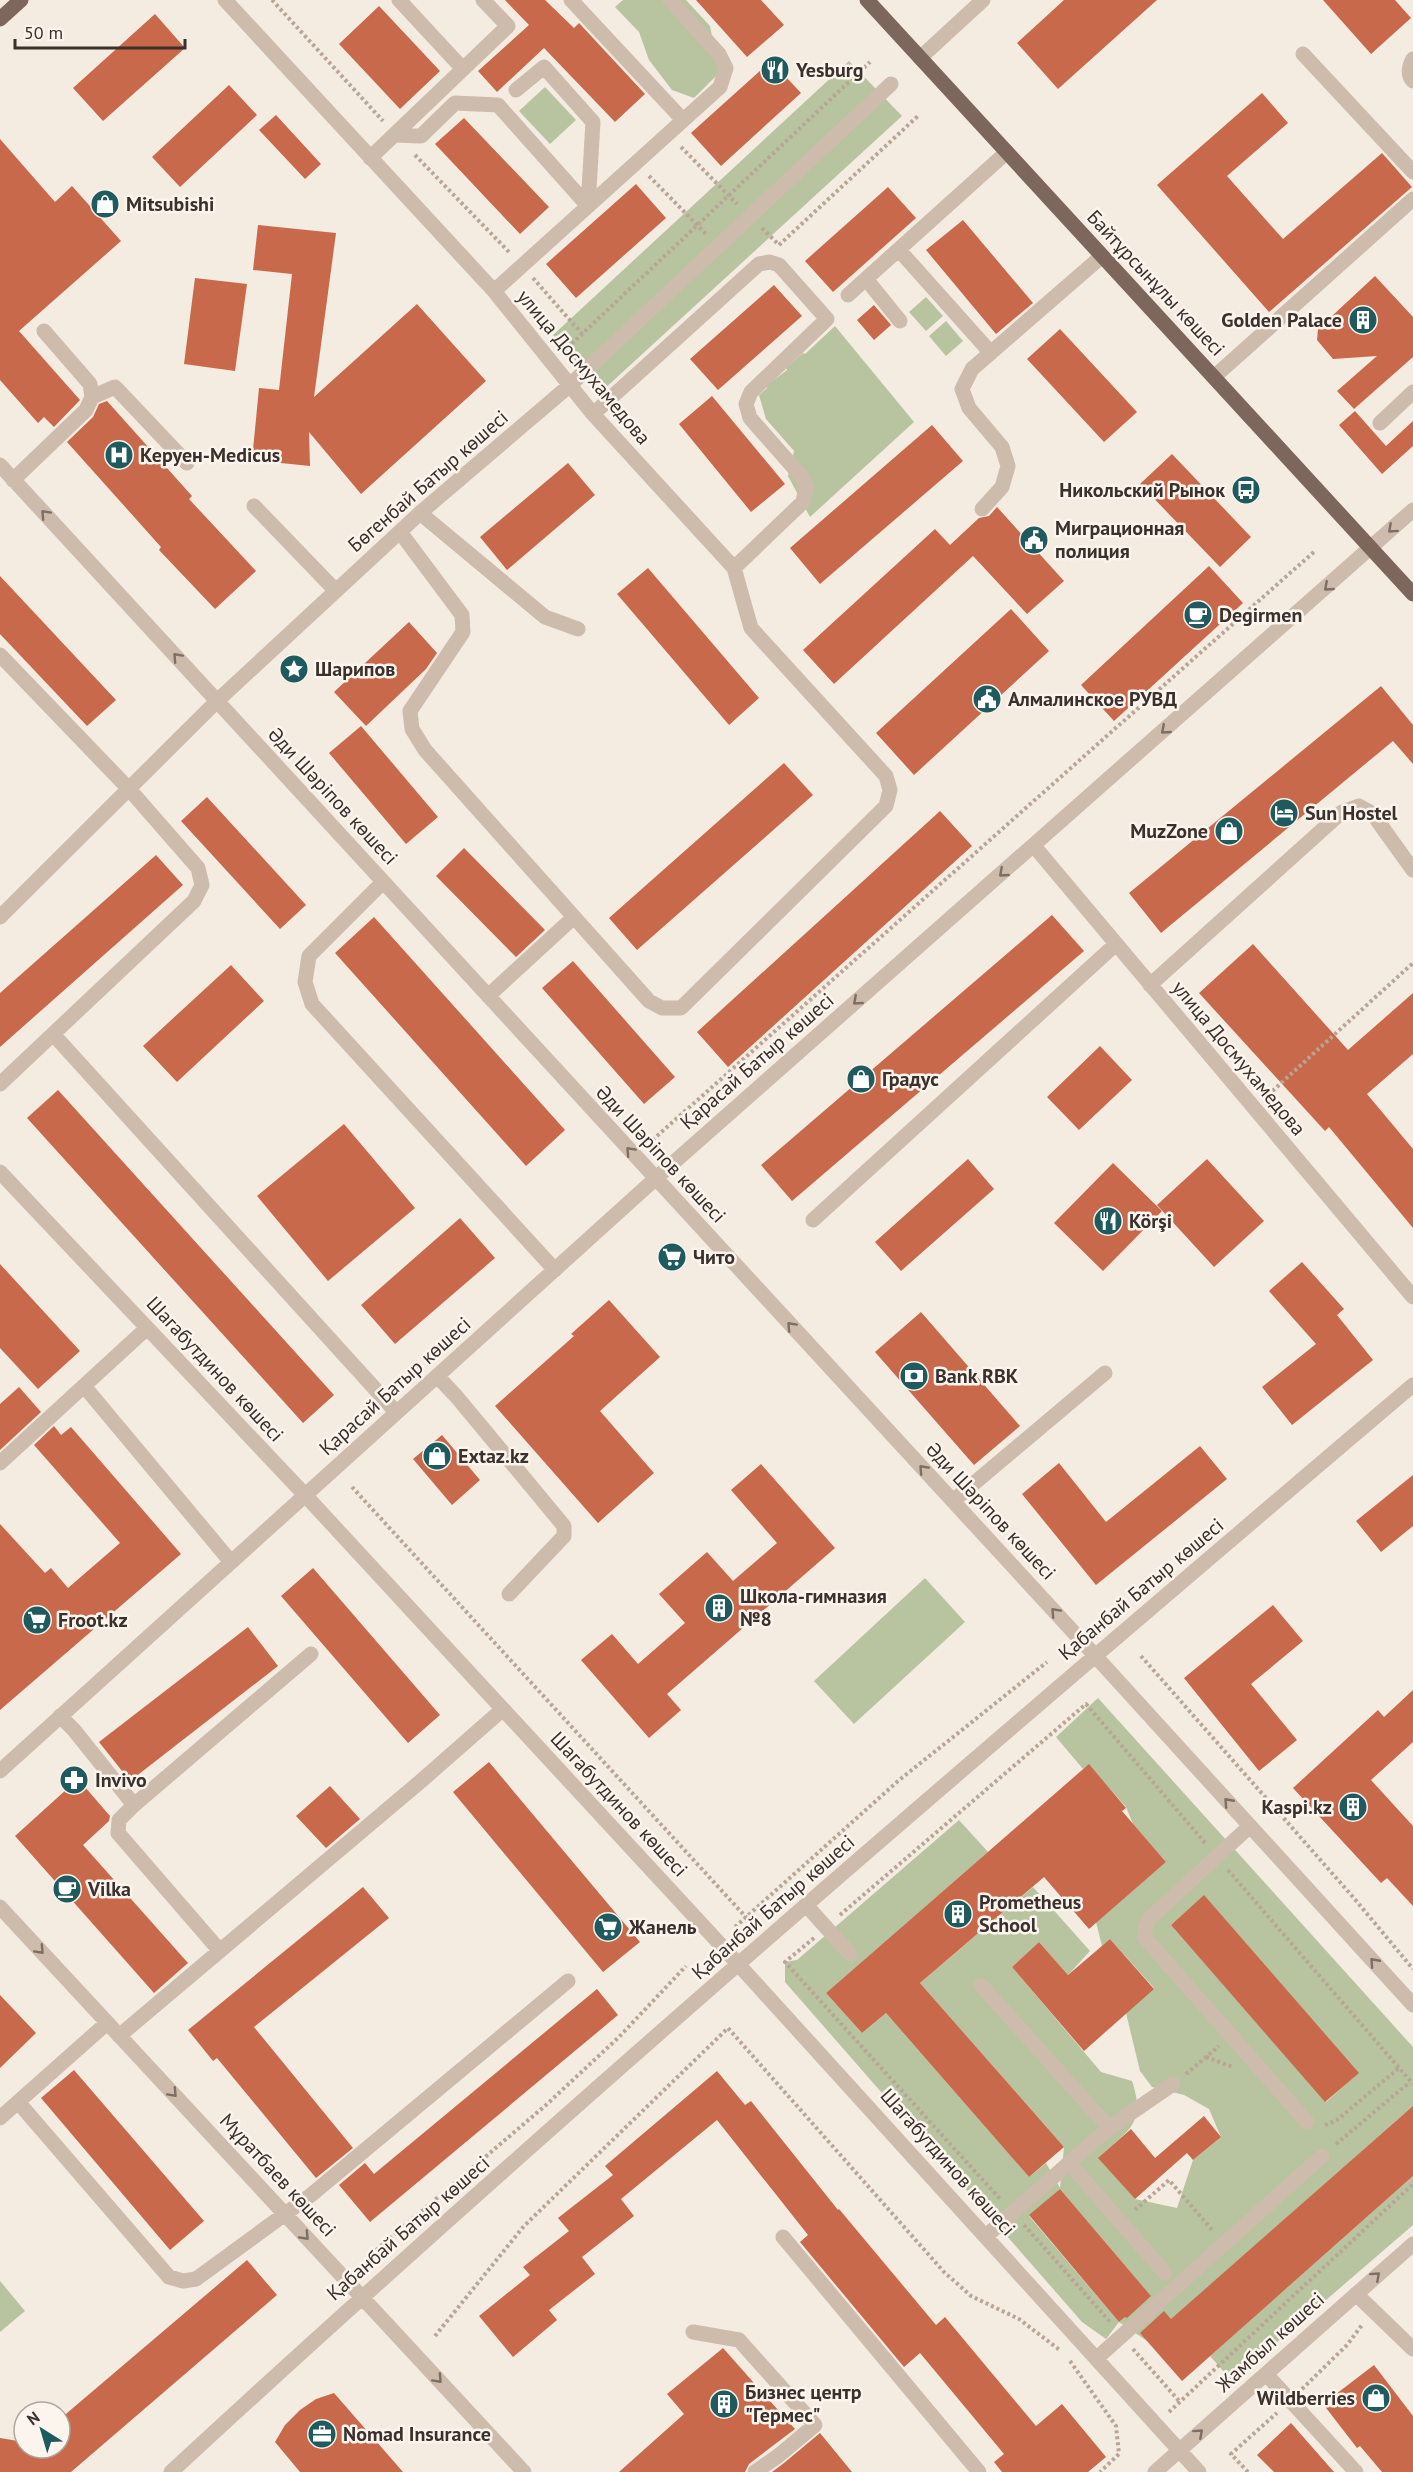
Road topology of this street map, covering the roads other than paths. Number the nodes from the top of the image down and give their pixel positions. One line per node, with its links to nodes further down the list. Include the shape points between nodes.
1 (21, 0): 9 (main road)
2 (399, 0): 13 (street)
3 (483, 0): 13 (street, via 508,26)
4 (571, 0): 17 (street)
5 (670, 0): 17 (street, via 719,54 726,68 720,87)
6 (867, 0): 11 (main road, Байтұрсынұлы көшесі)
7 (983, 0): 11 (street)
8 (233, 3): 20 (street, улица Досмухамедова)
9 (0, 19)
10 (1303, 54): 21 (street)
11 (920, 58): 19 (main road, Байтұрсынұлы көшесі)
12 (1413, 59): 14 (street, via 1409,65)
13 (463, 69): 18 (street)
14 (1413, 81)
15 (891, 84): 33 (street, Бөгенбай Батыр көшесі)
16 (516, 90): 23 (street, via 544,67 593,122)
17 (683, 120): 23 (street)
18 (395, 135): 20 (street); 23 (street, via 421,136 455,103 498,105)
19 (1007, 152): 24 (street); 25 (main road, Байтұрсынұлы көшесі)
20 (370, 158): 27 (street, улица Досмухамедова)
21 (1413, 172)
22 (1413, 199): 32 (street)
23 (588, 206): 27 (street)
24 (899, 250): 26 (street); 31 (street)
25 (1102, 256): 31 (street); 32 (main road, Байтұрсынұлы көшесі)
26 (866, 279): 28 (street); 29 (street)
27 (494, 291): 33 (street, улица Досмухамедова)
28 (848, 295)
29 (900, 321)
30 (44, 331): 35 (street, via 90,384)
31 (991, 353): 42 (street, via 972,369 962,389 969,408 1002,447 1008,466 1002,487)
32 (1214, 377): 46 (main road, Байтұрсынұлы көшесі)
33 (569, 386): 36 (street, улица Досмухамедова); 44 (street, Бөгенбай Батыр көшесі)
34 (1413, 392): 37 (street)
35 (92, 397): 38 (street, via 115,387); 40 (street, via 86,410)
36 (593, 414): 47 (street, улица Досмухамедова); 47 (street, via 759,264 779,265 827,319 751,392 746,404 750,418 802,477 806,487 803,502)
37 (1380, 423)
38 (187, 463)
39 (0, 465): 40 (street, Әди Шәріпов көшесі)
40 (14, 480): 52 (street, Әди Шәріпов көшесі, one-way to 40)
41 (254, 506): 48 (street)
42 (982, 509)
43 (1413, 510): 46 (street, Қарасай Батыр көшесі, one-way to 46)
44 (420, 513): 45 (street, Бөгенбай Батыр көшесі); 50 (street, via 545,617)
45 (400, 532): 48 (street, Бөгенбай Батыр көшесі); 58 (street, via 462,615 463,623 459,640 410,711 412,729 425,750)
46 (1371, 548): 49 (main road, Байтұрсынұлы көшесі); 54 (street, Қарасай Батыр көшесі, one-way to 54)
47 (734, 568): 58 (street, улица Досмухамедова, via 751,628 886,776 890,790 886,806 681,1008 662,1008 649,1001)
48 (336, 591): 52 (street, Бөгенбай Батыр көшесі)
49 (1413, 594)
50 (578, 629)
51 (0, 655): 53 (street)
52 (217, 700): 53 (street, Бөгенбай Батыр көшесі); 56 (street, Әди Шәріпов көшесі)
53 (129, 789): 57 (street, Бөгенбай Батыр көшесі); 62 (street, via 198,868 202,885 194,901)
54 (1034, 846): 59 (street, улица Досмухамедова); 65 (street, Қарасай Батыр көшесі, one-way to 65)
55 (1413, 870): 60 (street, via 1372,813 1359,806 1342,812)
56 (383, 882): 61 (street, Әди Шәріпов көшесі); 67 (street, via 309,956 304,981 312,1004)
57 (0, 917)
58 (574, 917): 61 (street)
59 (1116, 944): 60 (street, улица Досмухамедова); 66 (street)
60 (1150, 985): 68 (street, улица Досмухамедова)
61 (488, 996): 65 (street, Әди Шәріпов көшесі, one-way to 61)
62 (53, 1034): 63 (street); 74 (street)
63 (0, 1084)
64 (0, 1172): 69 (street, Шагабутдинов көшесі)
65 (655, 1179): 67 (street, Қарасай Батыр көшесі); 77 (street, Әди Шәріпов көшесі, one-way to 65)
66 (813, 1220)
67 (555, 1270): 71 (street, Қарасай Батыр көшесі)
68 (1413, 1297)
69 (147, 1328): 73 (street); 76 (street, Шагабутдинов көшесі)
70 (1105, 1373): 77 (street)
71 (437, 1376): 74 (street, Қарасай Батыр көшесі); 79 (street, via 564,1526 564,1536)
72 (1413, 1385): 81 (street, Қабанбай Батыр көшесі)
73 (84, 1386): 75 (street); 78 (street)
74 (396, 1412): 76 (street, Қарасай Батыр көшесі)
75 (0, 1463)
76 (305, 1495): 78 (street, Қарасай Батыр көшесі); 82 (street, Шагабутдинов көшесі)
77 (953, 1501): 81 (street, Әди Шәріпов көшесі, one-way to 77)
78 (231, 1562): 83 (street, Қарасай Батыр көшесі)
79 (509, 1594)
80 (310, 1654): 85 (street)
81 (1094, 1656): 86 (street, Әди Шәріпов көшесі, one-way to 81); 87 (street, Қабанбай Батыр көшесі)
82 (503, 1709): 89 (street); 91 (street, Шагабутдинов көшесі)
83 (60, 1716): 84 (street, Қарасай Батыр көшесі); 85 (street)
84 (0, 1770)
85 (134, 1804): 89 (street, via 119,1820 118,1833)
86 (1250, 1826): 94 (street, Әди Шәріпов көшесі, one-way to 86); 100 (street, via 1150,1918 1145,1938)
87 (806, 1905): 90 (street); 91 (street, Қабанбай Батыр көшесі)
88 (2, 1914): 95 (street, Мұратбаев көшесі, one-way to 95)
89 (220, 1951): 96 (street)
90 (850, 1954)
91 (738, 1964): 105 (street, Шагабутдинов көшесі); 110 (street, Қабанбай Батыр көшесі)
92 (568, 1981): 104 (street)
93 (981, 1985): 101 (street)
94 (1413, 2005)
95 (107, 2023): 96 (street, Мұратбаев көшесі); 98 (street)
96 (119, 2036): 104 (street, Мұратбаев көшесі, one-way to 104)
97 (1173, 2084): 101 (street)
98 (18, 2102): 99 (street); 104 (street, via 169,2277 196,2279)
99 (0, 2118)
100 (1307, 2122)
101 (1109, 2127): 103 (street)
102 (1322, 2156): 113 (street)
103 (1069, 2163): 105 (street); 108 (street)
104 (285, 2214): 110 (street, Мұратбаев көшесі, one-way to 110)
105 (986, 2236): 113 (street, Шагабутдинов көшесі)
106 (783, 2237): 119 (street)
107 (1413, 2244): 109 (street, Жамбыл көшесі, one-way to 107)
108 (1165, 2274)
109 (1356, 2294): 112 (street); 114 (street, Жамбыл көшесі)
110 (361, 2296): 116 (street, Қабанбай Батыр көшесі); 117 (street, Мұратбаев көшесі, one-way to 117)
111 (693, 2332): 118 (street, via 739,2340 815,2425)
112 (1413, 2349)
113 (1097, 2358): 115 (street, Шагабутдинов көшесі)
114 (1266, 2374): 115 (street, Жамбыл көшесі, one-way to 114); 122 (street)
115 (1180, 2450): 120 (street, Жамбыл көшесі); 121 (street, Шагабутдинов көшесі)
116 (171, 2472)
117 (524, 2472)
118 (755, 2472)
119 (979, 2472)
120 (1155, 2472)
121 (1199, 2472)
122 (1356, 2472)

